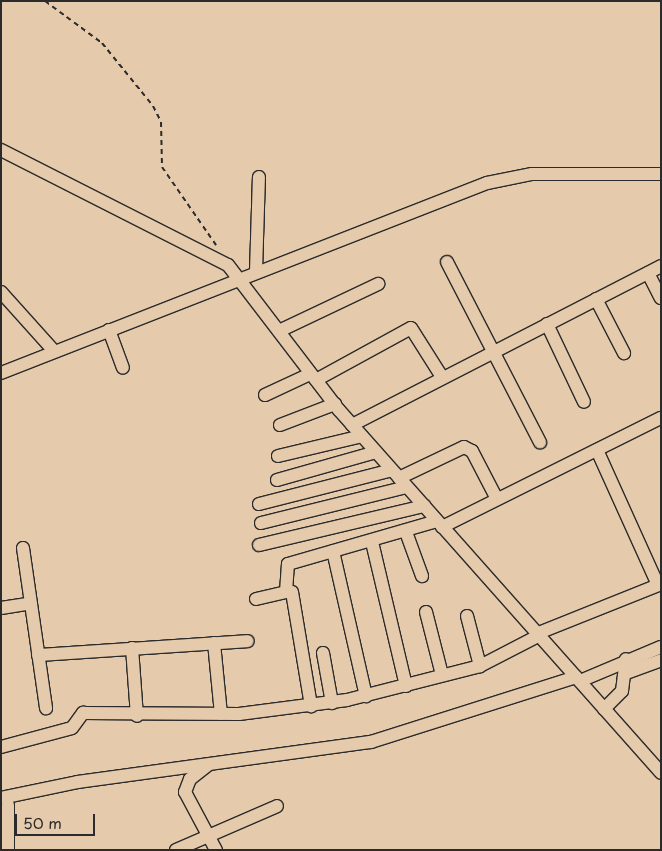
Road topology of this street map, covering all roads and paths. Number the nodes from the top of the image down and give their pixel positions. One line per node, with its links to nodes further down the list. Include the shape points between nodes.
1 (45, 1): 6 (path, via 102,43 153,106 161,122 162,167)
2 (1, 150): 6 (street)
3 (661, 174): 8 (street, via 532,174 487,183)
4 (259, 178): 8 (street)
5 (447, 262): 19 (street)
6 (228, 265): 10 (street)
7 (661, 266): 9 (street)
8 (256, 271): 10 (street)
9 (648, 273): 13 (street); 14 (street)
10 (238, 278): 16 (street); 17 (street)
11 (378, 284): 17 (street)
12 (1, 292): 18 (street)
13 (661, 298)
14 (596, 299): 15 (street); 20 (street)
15 (547, 324): 19 (street); 26 (street)
16 (109, 330): 18 (street); 21 (street)
17 (279, 331): 23 (street)
18 (54, 350): 22 (street)
19 (494, 351): 24 (street); 32 (street)
20 (624, 353)
21 (123, 368)
22 (1, 372)
23 (313, 377): 24 (street, via 411,328); 25 (street); 27 (street)
24 (442, 377): 30 (street)
25 (265, 395)
26 (584, 402)
27 (335, 404): 29 (street); 30 (street)
28 (660, 421): 33 (street)
29 (280, 425)
30 (352, 425): 31 (street)
31 (362, 436): 34 (street); 35 (street)
32 (540, 442)
33 (597, 450): 38 (street); 49 (street)
34 (376, 452): 36 (street); 37 (street)
35 (278, 456)
36 (399, 479): 38 (street, via 464,447 472,451); 39 (street); 40 (street); 41 (street)
37 (277, 480)
38 (497, 499): 42 (street)
39 (259, 504)
40 (424, 506): 42 (street); 45 (street)
41 (261, 523)
42 (439, 524): 43 (street); 56 (street)
43 (406, 532): 44 (street); 48 (street)
44 (372, 542): 47 (street); 69 (street)
45 (259, 545)
46 (23, 548): 52 (street)
47 (333, 551): 51 (street, via 288,564 286,592); 70 (street)
48 (422, 576)
49 (660, 585): 56 (street)
50 (292, 592): 72 (street)
51 (256, 599)
52 (31, 604): 53 (street); 62 (street)
53 (1, 608)
54 (426, 612): 67 (street)
55 (467, 616): 65 (street)
56 (537, 635): 65 (street); 68 (street)
57 (248, 642): 58 (street)
58 (214, 643): 60 (street); 75 (street)
59 (661, 647): 63 (street)
60 (132, 648): 62 (street); 76 (street)
61 (323, 653): 71 (street)
62 (38, 654): 73 (street)
63 (626, 660): 66 (street); 68 (street)
64 (661, 660): 66 (street)
65 (480, 666): 67 (street)
66 (626, 673): 74 (street, via 622,691)
67 (442, 675): 69 (street)
68 (575, 677): 74 (street); 78 (street, via 372,742)
69 (406, 686): 70 (street)
70 (366, 696): 71 (street)
71 (332, 703): 72 (street)
72 (311, 706): 75 (street)
73 (46, 708)
74 (604, 709): 79 (street)
75 (221, 714): 76 (street)
76 (138, 716): 77 (street, via 83,713 72,728)
77 (1, 747)
78 (208, 765): 80 (street, via 78,782); 82 (street, via 190,779 185,792)
79 (661, 773)
80 (4, 802): 83 (street)
81 (277, 806): 82 (street)
82 (208, 837): 84 (street); 85 (street)
83 (8, 850)
84 (176, 850)
85 (216, 850)

